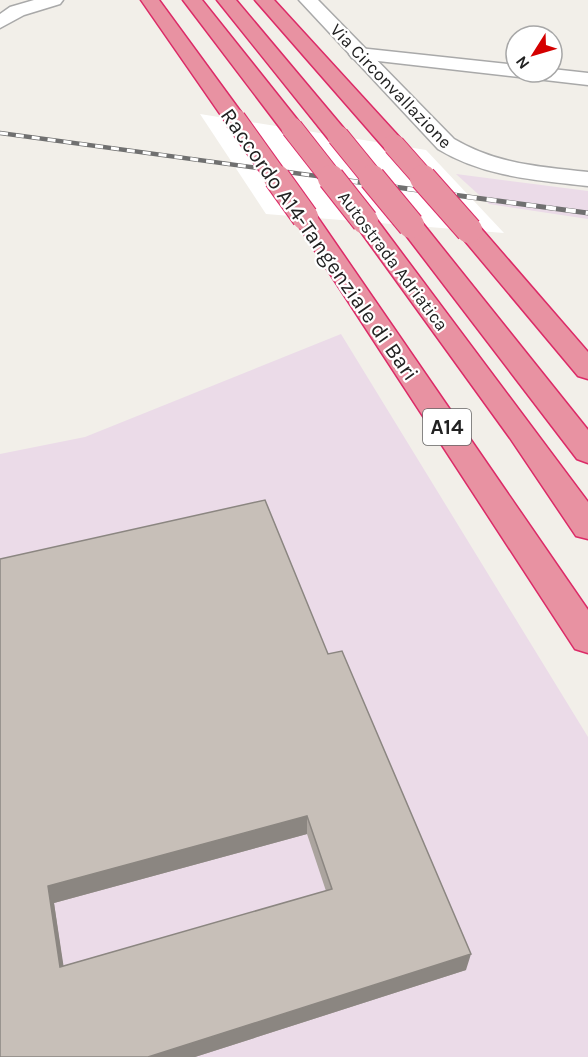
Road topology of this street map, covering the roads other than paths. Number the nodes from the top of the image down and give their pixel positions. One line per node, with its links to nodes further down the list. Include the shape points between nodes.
1 (54, 0): 7 (street)
2 (150, 0): 16 (highway, Raccordo A14-Tangenziale di Bari / A14, bridge, via 305,217)
3 (192, 0): 15 (highway, Autostrada Adriatica / A14, bridge, via 365,221)
4 (226, 0): 14 (highway, Autostrada Adriatica, bridge, via 411,225)
5 (264, 0): 13 (highway, bridge)
6 (308, 0): 8 (street, Via Circonvallazione)
7 (0, 22)
8 (359, 54): 9 (street); 12 (street, Via Circonvallazione, via 460,154 507,169)
9 (504, 70)
10 (564, 76): 11 (street)
11 (588, 79)
12 (588, 179)
13 (588, 370)
14 (588, 452)
15 (588, 527)
16 (588, 639)

